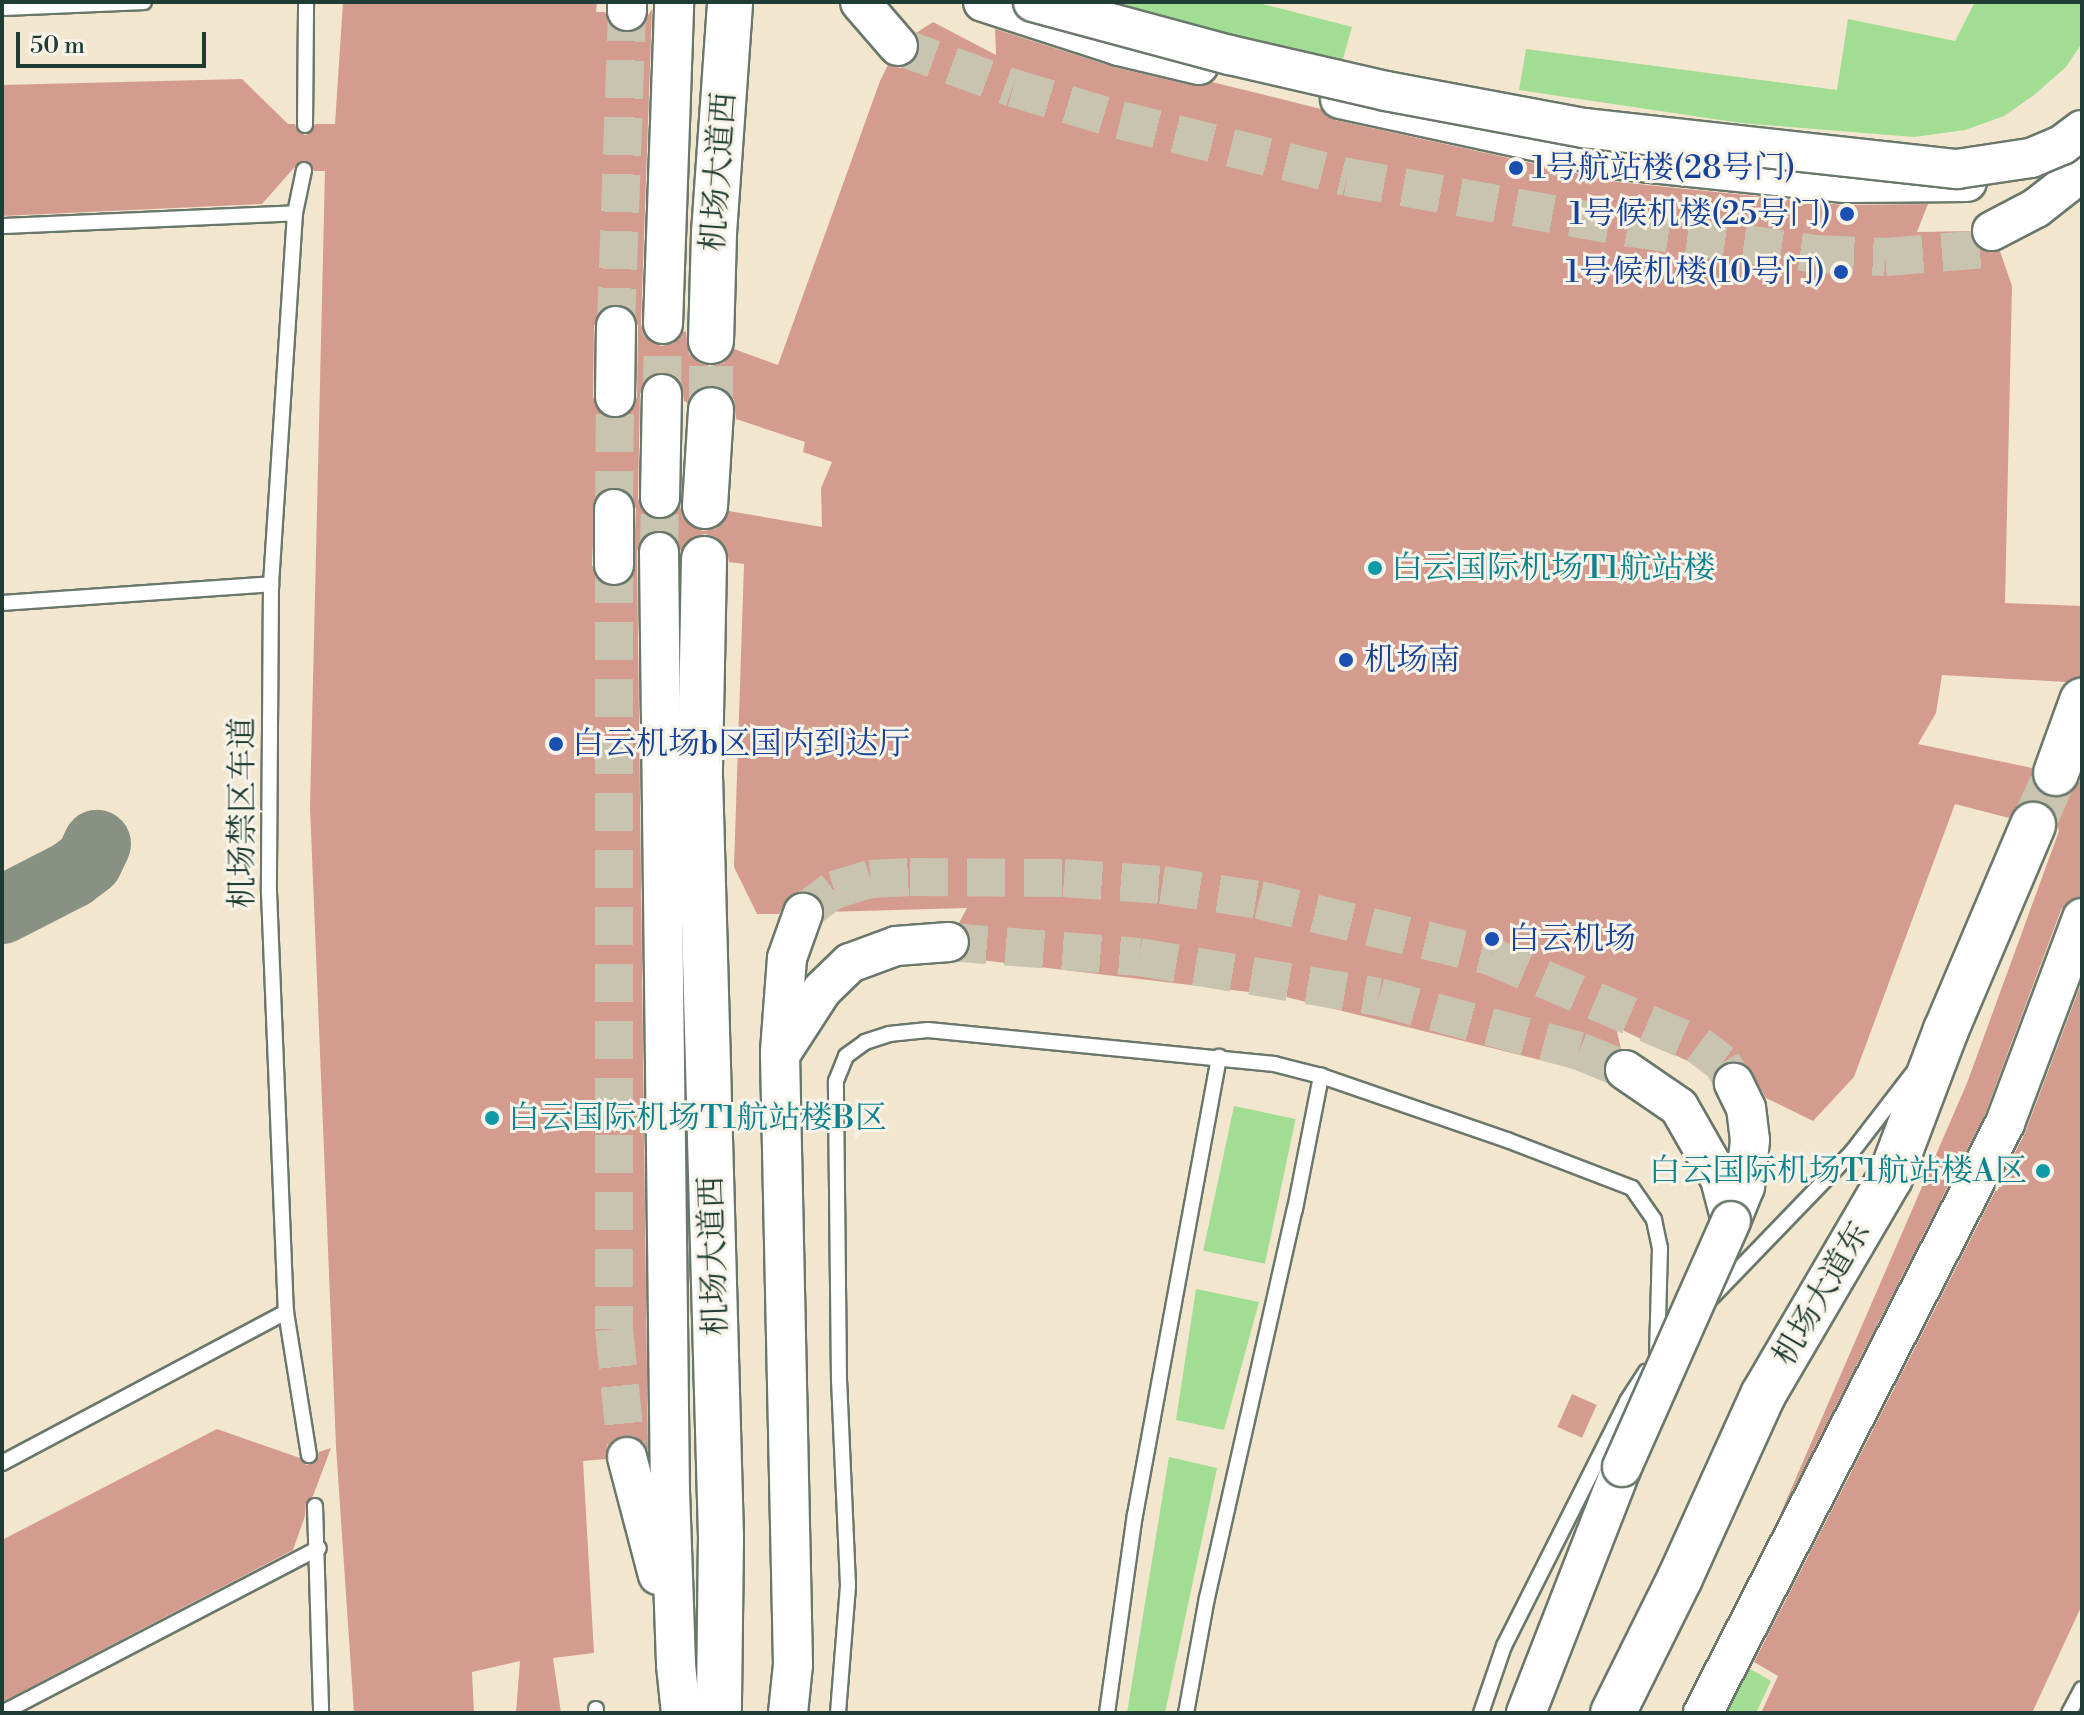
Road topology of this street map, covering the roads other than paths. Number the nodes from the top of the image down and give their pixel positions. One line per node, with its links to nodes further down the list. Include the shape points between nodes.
1 (144, 2): 9 (lane)
2 (306, 2): 10 (lane)
3 (674, 2): 18 (main road)
4 (730, 2): 20 (highway, 机场大道西)
5 (860, 2): 6 (main road, via 909,38)
6 (887, 2)
7 (983, 2): 12 (main road, via 1119,46 1418,118 1622,160 1845,183 1923,184 1986,181 2030,172)
8 (1033, 2): 11 (main road, bridge, via 1386,91 1615,132 1957,169 2031,158)
9 (2, 8)
10 (305, 125)
11 (2082, 130)
12 (2082, 151)
13 (304, 170): 16 (lane, 机场禁区车道)
14 (2082, 172): 15 (main road, via 1995,239 2053,211)
15 (2082, 185)
16 (295, 213): 17 (lane); 30 (lane, 机场禁区车道)
17 (2, 226)
18 (663, 324)
19 (616, 326): 22 (main road)
20 (711, 341)
21 (662, 394): 24 (main road)
22 (615, 397)
23 (711, 410): 25 (highway)
24 (660, 498)
25 (705, 506)
26 (614, 509): 29 (main road)
27 (659, 552): 52 (main road)
28 (704, 559): 58 (highway, 机场大道西, via 700,776 720,1476)
29 (614, 565)
30 (271, 584): 31 (lane); 45 (lane, 机场禁区车道, via 269,892)
31 (2, 603)
32 (2082, 701): 33 (highway)
33 (2056, 773)
34 (2033, 825): 38 (highway, 机场大道东)
35 (803, 913): 39 (main road, via 787,958)
36 (2082, 918): 67 (main road, via 2005,1123)
37 (949, 942): 39 (main road, via 896,946 850,963 822,990)
38 (1946, 1030): 46 (lane, via 1852,1152); 66 (highway, 机场大道东, via 1890,1178 1763,1395)
39 (780, 1055): 53 (main road)
40 (1219, 1057): 42 (lane); 61 (lane, via 928,1030 889,1034 846,1056 836,1081 839,1381 848,1585); 62 (lane, via 1135,1515)
41 (1625, 1070): 44 (main road, via 1679,1107 1720,1179)
42 (1321, 1076): 46 (lane, via 1632,1188 1654,1220 1660,1248); 63 (lane)
43 (1734, 1083): 44 (main road, via 1746,1108 1750,1140 1745,1187)
44 (1731, 1221): 65 (main road, bridge, via 1622,1467)
45 (286, 1312): 47 (lane, 机场禁区车道); 49 (lane)
46 (1657, 1355): 64 (lane, via 1627,1401 1504,1646)
47 (309, 1455)
48 (627, 1457): 52 (main road)
49 (2, 1463)
50 (315, 1506): 51 (lane)
51 (319, 1548): 55 (lane); 56 (lane)
52 (676, 1665): 57 (main road)
53 (793, 1665): 59 (main road); 60 (lane)
54 (2082, 1689): 68 (lane)
55 (2, 1713)
56 (321, 1713)
57 (681, 1713)
58 (719, 1713)
59 (788, 1713)
60 (804, 1713)
61 (838, 1713)
62 (1107, 1713)
63 (1186, 1713)
64 (1481, 1713)
65 (1526, 1713)
66 (1613, 1713)
67 (1703, 1713)
68 (2069, 1713)

